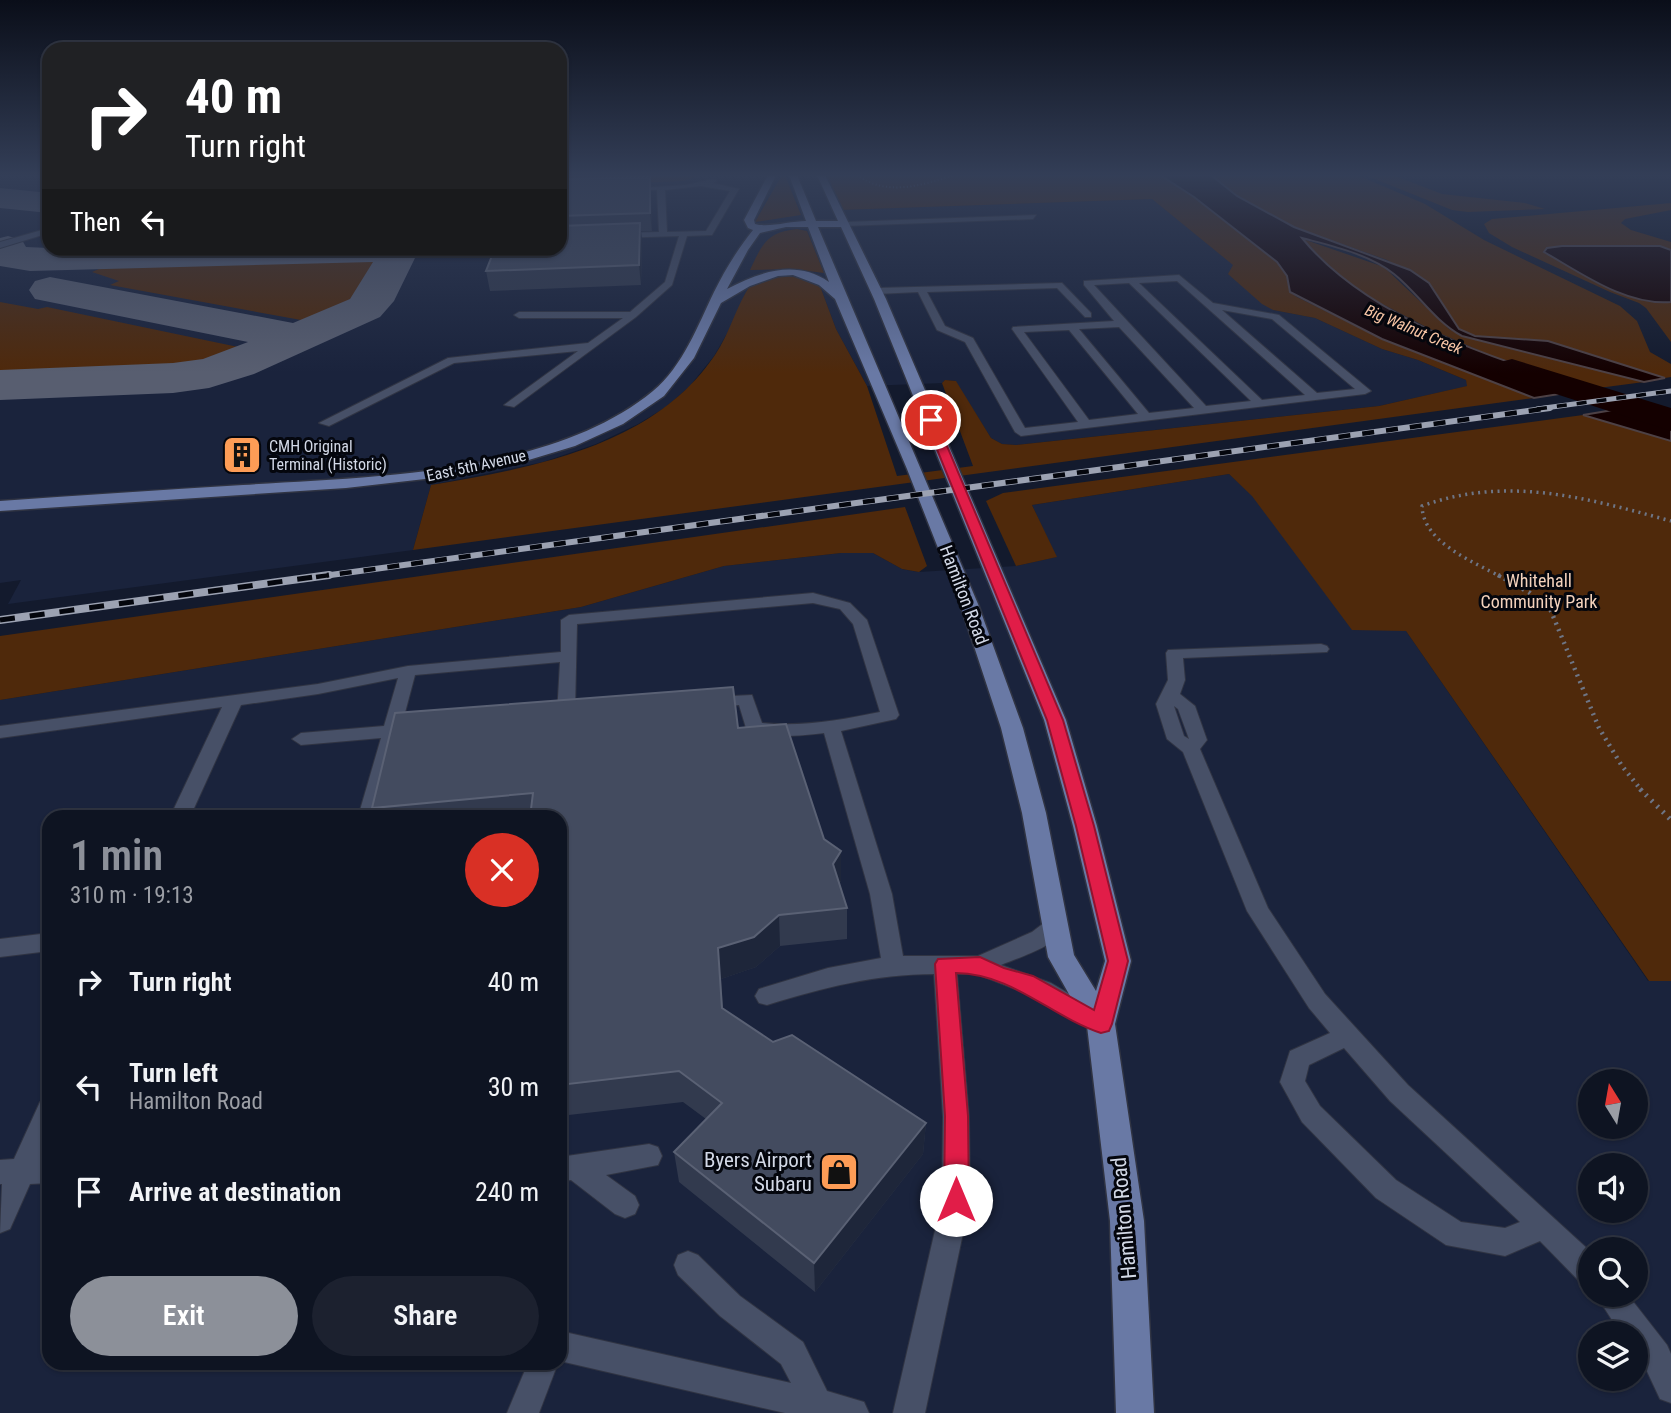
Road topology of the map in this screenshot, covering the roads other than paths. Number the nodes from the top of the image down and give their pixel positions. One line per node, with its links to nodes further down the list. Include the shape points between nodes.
1 (681, 241): 12 (lane, via 669,283)
2 (750, 241): 9 (main road, East 5th Avenue)
3 (818, 241): 8 (main road, Hamilton Road)
4 (853, 241): 7 (main road, Hamilton Road)
5 (1132, 281): 10 (lane, via 1179,278); 14 (lane, via 1087,283); 18 (lane)
6 (921, 289): 7 (lane); 13 (lane, via 1059,285); 23 (lane, via 941,328 970,340 1021,432)
7 (877, 291): 45 (main road, Hamilton Road, via 1055,720 1118,961)
8 (841, 300): 9 (main road, via 822,279 787,272 755,278); 38 (main road, Hamilton Road, via 932,510 1013,728)
9 (715, 301): 24 (main road, East 5th Avenue, via 687,356 658,394 598,429 544,450 405,478)
10 (1210, 305): 17 (lane); 17 (lane, via 1275,317 1365,391)
11 (519, 315): 12 (lane)
12 (634, 315): 16 (lane)
13 (1088, 315)
14 (1122, 324): 15 (lane); 20 (lane)
15 (1071, 326): 21 (lane); 23 (lane, via 1017,329)
16 (592, 346): 19 (lane); 22 (lane, via 452,360)
17 (1314, 397): 18 (lane)
18 (1260, 404): 20 (lane)
19 (510, 405)
20 (1203, 410): 21 (lane)
21 (1146, 417): 23 (lane)
22 (325, 423)
23 (1086, 424)
24 (0, 506)
25 (1321, 649): 46 (lane, via 1174,653 1179,670 1165,704 1177,739 1191,749 1258,911 1317,1001)
26 (569, 656): 27 (lane); 30 (lane, via 560,716); 32 (lane, via 569,620 813,597 831,600 845,606 861,623 890,715)
27 (408, 671): 28 (lane); 33 (lane)
28 (234, 701): 34 (lane); 36 (lane)
29 (691, 704): 32 (lane, via 746,699 755,728 782,732)
30 (594, 713)
31 (432, 727): 33 (lane)
32 (831, 728): 42 (lane, via 881,894)
33 (392, 731): 35 (lane); 37 (lane)
34 (0, 732)
35 (301, 739)
36 (183, 810)
37 (370, 810)
38 (1056, 925): 43 (lane, via 1040,938); 45 (main road, Hamilton Road, via 1061,957)
39 (42, 944): 40 (lane)
40 (0, 948)
41 (945, 964): 42 (lane); 43 (lane); 63 (lane, via 956,1116 956,1200)
42 (893, 965): 44 (lane, via 828,976)
43 (980, 965): 45 (lane, via 1043,990)
44 (768, 996)
45 (1101, 1024): 64 (main road, Hamilton Road, via 1127,1221)
46 (1348, 1035): 53 (lane, via 1399,1093); 53 (lane, via 1299,1058 1292,1082 1311,1114 1386,1189 1456,1235 1504,1242)
47 (42, 1127): 50 (lane)
48 (649, 1156): 49 (lane)
49 (568, 1168): 51 (lane)
50 (24, 1171): 52 (lane)
51 (625, 1205)
52 (0, 1220)
53 (1543, 1226): 54 (lane)
54 (1578, 1260)
55 (688, 1265): 60 (lane, via 730,1306 792,1353)
56 (1619, 1307): 59 (lane, via 1656,1356)
57 (567, 1348): 60 (lane)
58 (540, 1370): 61 (lane)
59 (1671, 1388)
60 (817, 1405): 62 (lane)
61 (523, 1413)
62 (853, 1413)
63 (909, 1413)
64 (1135, 1413)

